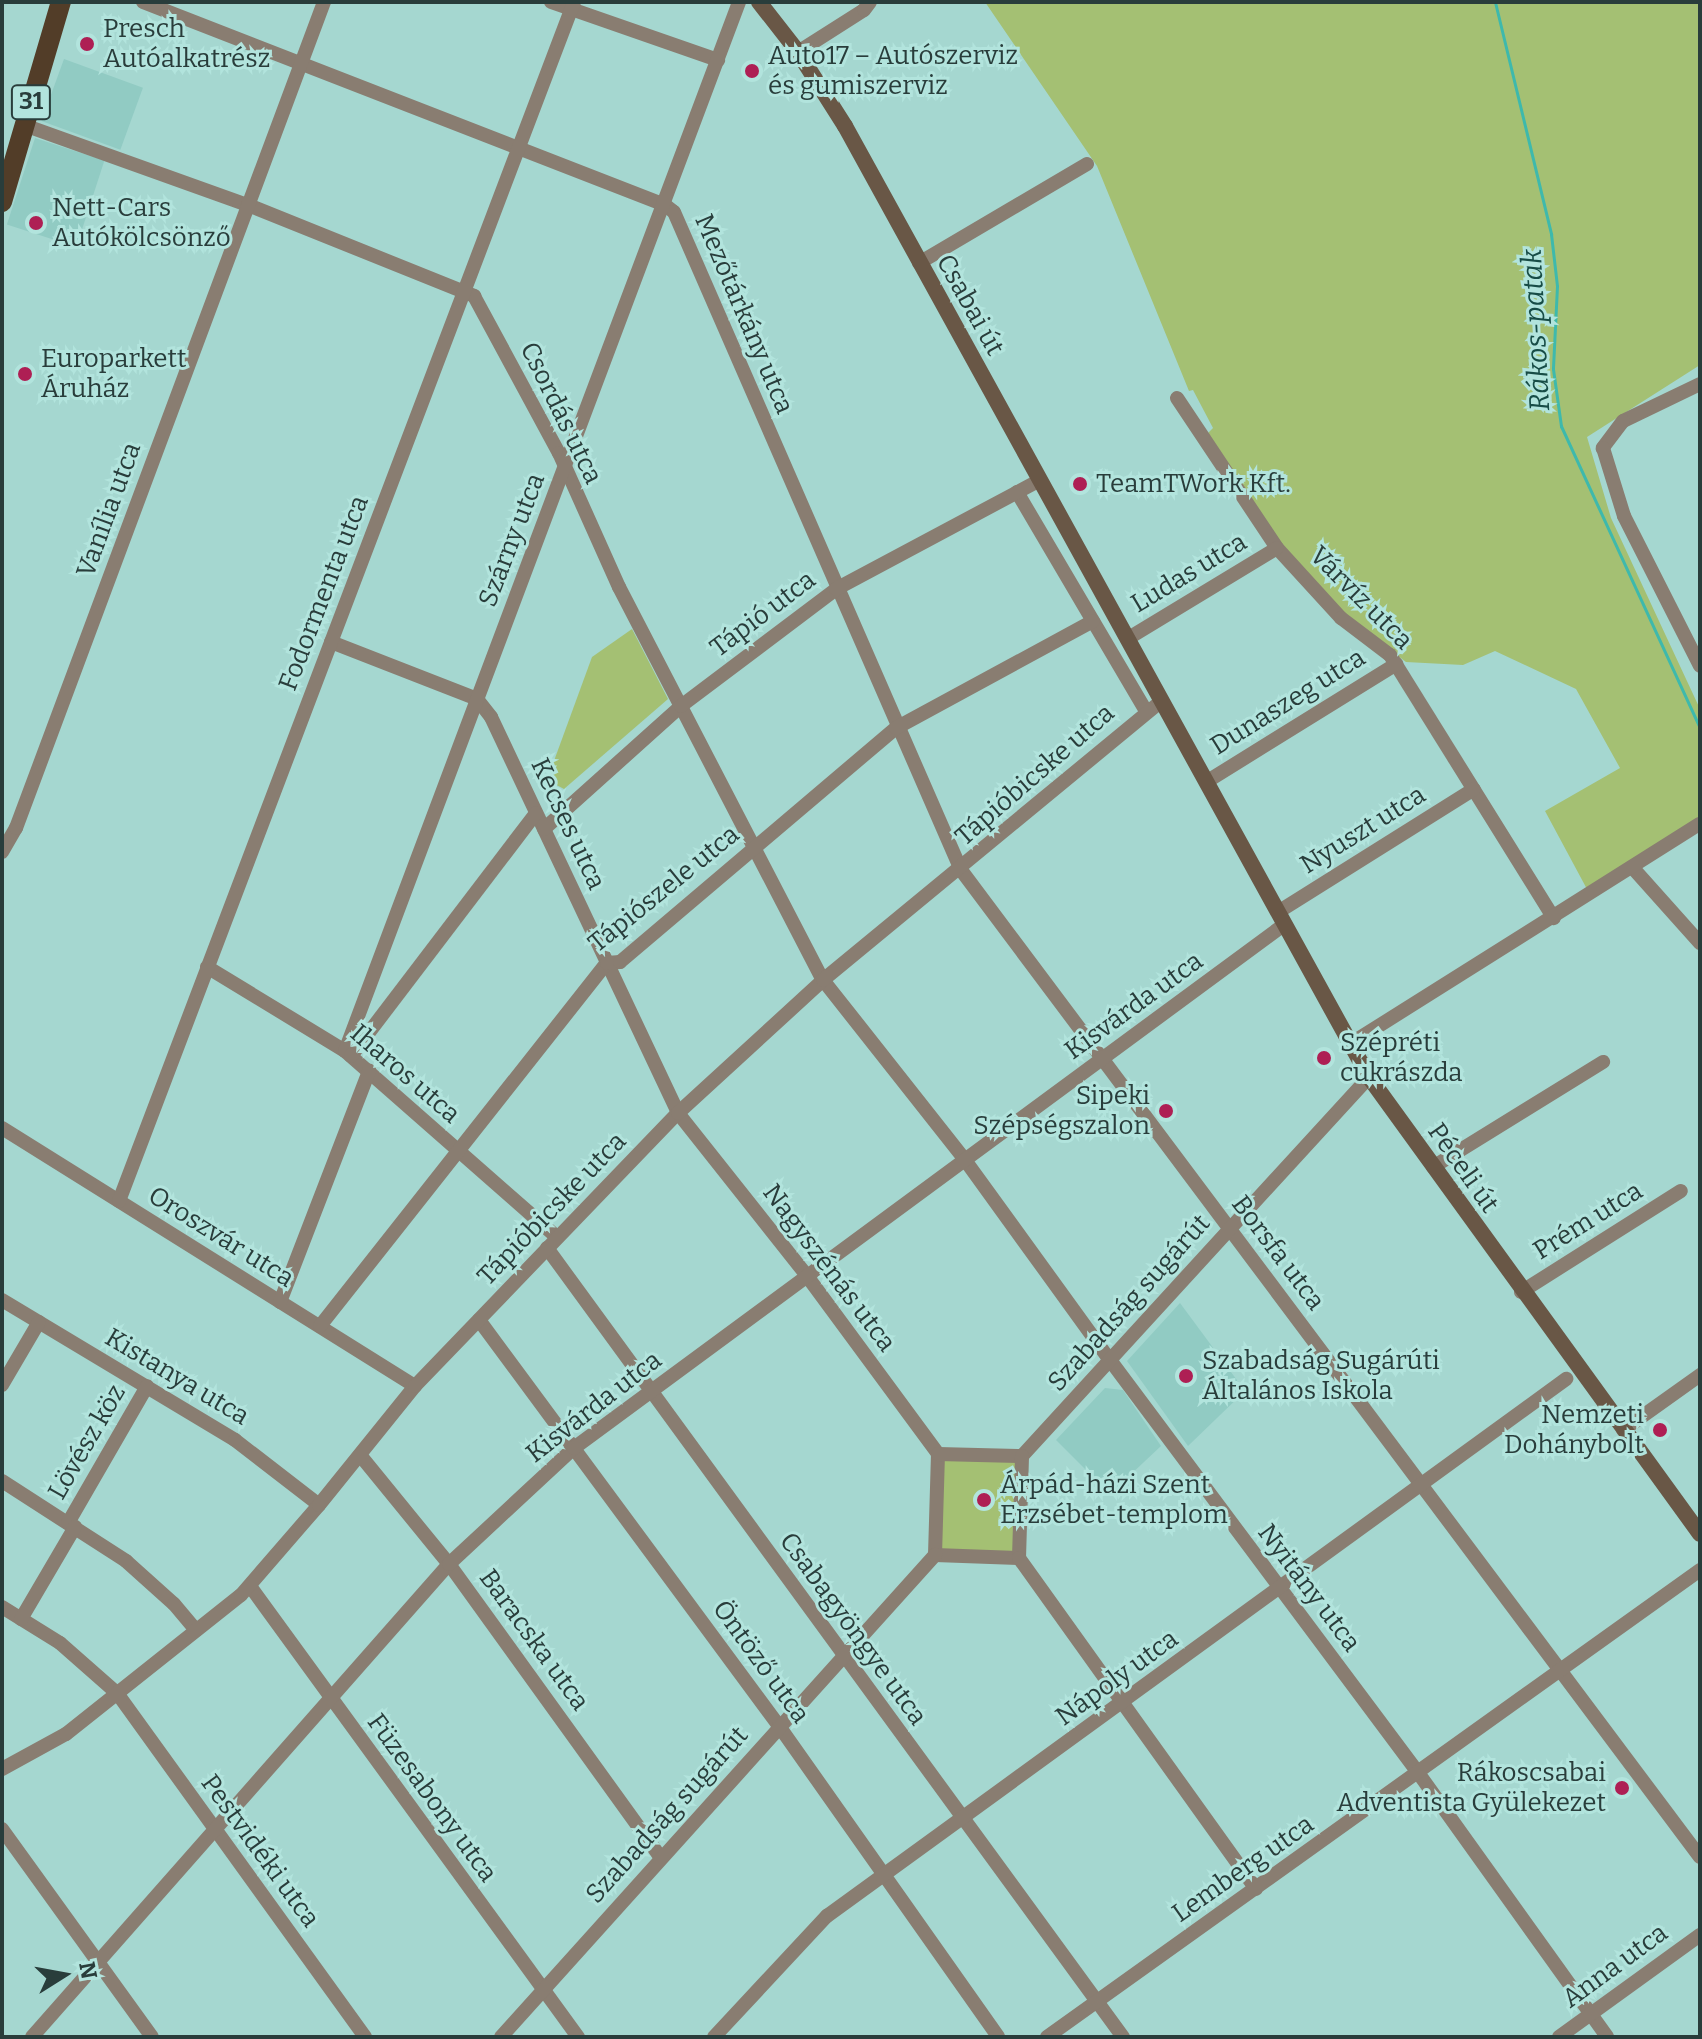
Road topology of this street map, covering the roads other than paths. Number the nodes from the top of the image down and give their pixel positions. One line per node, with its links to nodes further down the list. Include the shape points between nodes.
1 (61, 2): 12 (main road, 31)
2 (143, 2): 11 (street, Mezőtárkány utca)
3 (324, 2): 11 (street, Vanília utca)
4 (551, 2): 8 (street)
5 (739, 2): 10 (street, Szárny utca)
6 (759, 2): 9 (main road, Csabai út)
7 (870, 2): 9 (street)
8 (573, 6): 10 (street); 13 (street, Fodormenta utca)
9 (798, 52): 19 (main road, Csabai út)
10 (718, 60): 18 (street, Szárny utca)
11 (300, 66): 13 (street, Mezőtárkány utca); 17 (street, Vanília utca)
12 (24, 125): 15 (main road, 31); 17 (street)
13 (520, 148): 18 (street, Mezőtárkány utca); 20 (street, Fodormenta utca)
14 (1087, 164): 19 (street)
15 (6, 178): 16 (main road, 31)
16 (2, 202)
17 (248, 205): 20 (street); 44 (street, Vanília utca, via 16,828)
18 (665, 205): 23 (street, Szárny utca); 27 (street, Mezőtárkány utca, via 674,212)
19 (919, 263): 24 (main road, Csabai út)
20 (467, 290): 23 (street, Csordás utca); 30 (street, Fodormenta utca)
21 (1698, 389): 32 (street, via 1623,421 1603,448 1624,516)
22 (1177, 398): 26 (street, Várvíz utca)
23 (564, 470): 33 (street, Szárny utca); 35 (street, Csordás utca)
24 (1040, 480): 25 (street, Tápió utca); 29 (main road, Csabai út)
25 (1017, 492): 27 (street, Tápió utca); 28 (street)
26 (1277, 548): 29 (street, Ludas utca); 31 (street, Várvíz utca, via 1341,618)
27 (836, 589): 35 (street, Tápió utca); 37 (street, Mezőtárkány utca)
28 (1093, 621): 36 (street); 37 (street, Tápiószele utca)
29 (1127, 639): 34 (main road, Péceli út)
30 (331, 642): 33 (street); 51 (street, Fodormenta utca)
31 (1396, 664): 38 (street, Dunaszeg utca); 39 (street, Várvíz utca)
32 (1700, 666)
33 (477, 699): 40 (street, Kecses utca, via 491,717); 54 (street, Szárny utca)
34 (1161, 701): 36 (street, Tápióbicske utca); 38 (main road, Péceli út)
35 (681, 706): 42 (street, Tápió utca); 43 (street, Csordás utca)
36 (1146, 711): 46 (street, Tápióbicske utca)
37 (896, 728): 43 (street, Tápiószele utca); 46 (street, Mezőtárkány utca)
38 (1206, 782): 47 (main road, Péceli út)
39 (1474, 789): 47 (street, Nyuszt utca); 48 (street, Várvíz utca)
40 (536, 813): 42 (street, Kecses utca); 54 (street)
41 (1700, 824): 45 (street)
42 (544, 829): 50 (street, Kecses utca)
43 (754, 846): 50 (street, Tápiószele utca, via 620,962); 52 (street, Csordás utca)
44 (2, 852)
45 (1632, 867): 48 (street); 49 (street)
46 (961, 870): 52 (street, Tápióbicske utca); 55 (street, Borsfa utca)
47 (1282, 918): 53 (main road, Péceli út); 55 (street, Kisvárda utca)
48 (1554, 918): 53 (street)
49 (1700, 943)
50 (607, 963): 59 (street, Kecses utca); 61 (street, Tápiószele utca)
51 (207, 967): 54 (street, Iharos utca); 65 (street, Fodormenta utca)
52 (823, 980): 59 (street, Tápióbicske utca); 62 (street, Nyitány utca)
53 (1350, 1044): 58 (main road, Péceli út)
54 (348, 1053): 57 (street, Iharos utca)
55 (1103, 1058): 62 (street, Kisvárda utca); 66 (street, Borsfa utca)
56 (1603, 1062): 63 (street)
57 (369, 1071): 61 (street, Iharos utca); 71 (street)
58 (1369, 1077): 63 (main road, Péceli út); 66 (street, Szabadság sugárút)
59 (678, 1113): 67 (street, Tápióbicske utca); 68 (street, Nagyszénás utca)
60 (2, 1128): 65 (street, Oroszvár utca)
61 (457, 1152): 67 (street, Iharos utca); 74 (street, Tápiószele utca)
62 (965, 1160): 68 (street, Kisvárda utca); 75 (street, Nyitány utca)
63 (1433, 1167): 69 (main road, Péceli út)
64 (1681, 1191): 69 (street, Prém utca)
65 (119, 1201): 71 (street, Oroszvár utca)
66 (1229, 1229): 75 (street, Szabadság sugárút); 88 (street, Borsfa utca)
67 (552, 1243): 72 (street, Tápióbicske utca); 81 (street, Csabagyöngye utca)
68 (807, 1276): 81 (street, Kisvárda utca); 84 (street, Nagyszénás utca)
69 (1521, 1292): 82 (main road, Péceli út)
70 (2, 1300): 73 (street, Kistanya utca)
71 (280, 1302): 74 (street, Oroszvár utca)
72 (479, 1320): 80 (street, Tápióbicske utca); 83 (street, Öntöző utca)
73 (39, 1322): 78 (street); 79 (street, Kistanya utca)
74 (320, 1326): 80 (street, Oroszvár utca)
75 (1110, 1360): 86 (street, Szabadság sugárút); 97 (street, Nyitány utca)
76 (1700, 1375): 82 (street)
77 (1566, 1379): 88 (street, Nápoly utca)
78 (2, 1385)
79 (147, 1386): 89 (street, Kistanya utca, via 235,1440); 90 (street, Lövész köz)
80 (415, 1386): 85 (street, Tápióbicske utca)
81 (649, 1393): 83 (street, Kisvárda utca); 101 (street, Csabagyöngye utca)
82 (1623, 1430): 91 (main road, Péceli út)
83 (574, 1448): 94 (street, Kisvárda utca); 106 (street, Öntöző utca)
84 (938, 1454): 86 (street); 92 (street)
85 (360, 1455): 89 (street, Tápióbicske utca); 94 (street, Baracska utca)
86 (1022, 1456): 93 (street)
87 (2, 1481): 90 (street)
88 (1422, 1484): 97 (street, Nápoly utca); 102 (street, Borsfa utca)
89 (319, 1505): 96 (street, Tápióbicske utca)
90 (71, 1525): 99 (street, Lövész köz); 100 (street, via 152,1582)
91 (1700, 1534)
92 (935, 1555): 93 (street); 101 (street, Szabadság sugárút)
93 (1019, 1558): 105 (street)
94 (449, 1564): 104 (street, Kisvárda utca); 113 (street, Baracska utca)
95 (1700, 1570): 102 (street, Lemberg utca)
96 (250, 1586): 100 (street, Tápióbicske utca); 104 (street, Füzesabony utca)
97 (1280, 1589): 105 (street, Nápoly utca); 108 (street, Nyitány utca)
98 (2, 1607): 99 (street, Pestvidéki utca)
99 (21, 1619): 103 (street, Pestvidéki utca, via 86,1662)
100 (196, 1630): 103 (street, Tápióbicske utca)
101 (842, 1654): 106 (street, Szabadság sugárút); 109 (street, Csabagyöngye utca)
102 (1562, 1669): 108 (street, Lemberg utca); 112 (street, Borsfa utca)
103 (117, 1693): 107 (street, Tápióbicske utca, via 57,1740); 111 (street, Pestvidéki utca)
104 (330, 1698): 111 (street, Kisvárda utca); 118 (street, Füzesabony utca)
105 (1123, 1704): 109 (street, Nápoly utca); 115 (street)
106 (779, 1726): 113 (street, Szabadság sugárút); 114 (street, Öntöző utca)
107 (2, 1769)
108 (1419, 1774): 115 (street, Lemberg utca); 120 (street, Nyitány utca)
109 (964, 1819): 114 (street, Nápoly utca); 119 (street, Csabagyöngye utca)
110 (2, 1829): 117 (street)
111 (215, 1831): 117 (street, Kisvárda utca); 123 (street, Pestvidéki utca)
112 (1700, 1857)
113 (661, 1858): 118 (street, Szabadság sugárút)
114 (884, 1875): 126 (street, Nápoly utca, via 827,1916); 127 (street, Öntöző utca)
115 (1256, 1889): 119 (street, Lemberg utca)
116 (1700, 1935): 120 (street, Anna utca)
117 (96, 1961): 121 (street, Kisvárda utca); 122 (street)
118 (542, 1991): 124 (street, Szabadság sugárút); 125 (street, Füzesabony utca)
119 (1099, 2001): 128 (street, Lemberg utca); 129 (street, Csabagyöngye utca)
120 (1590, 2014): 130 (street, Anna utca); 131 (street, Nyitány utca)
121 (32, 2037)
122 (152, 2037)
123 (365, 2037)
124 (501, 2037)
125 (578, 2037)
126 (714, 2037)
127 (998, 2037)
128 (1047, 2037)
129 (1123, 2037)
130 (1559, 2037)
131 (1607, 2037)

